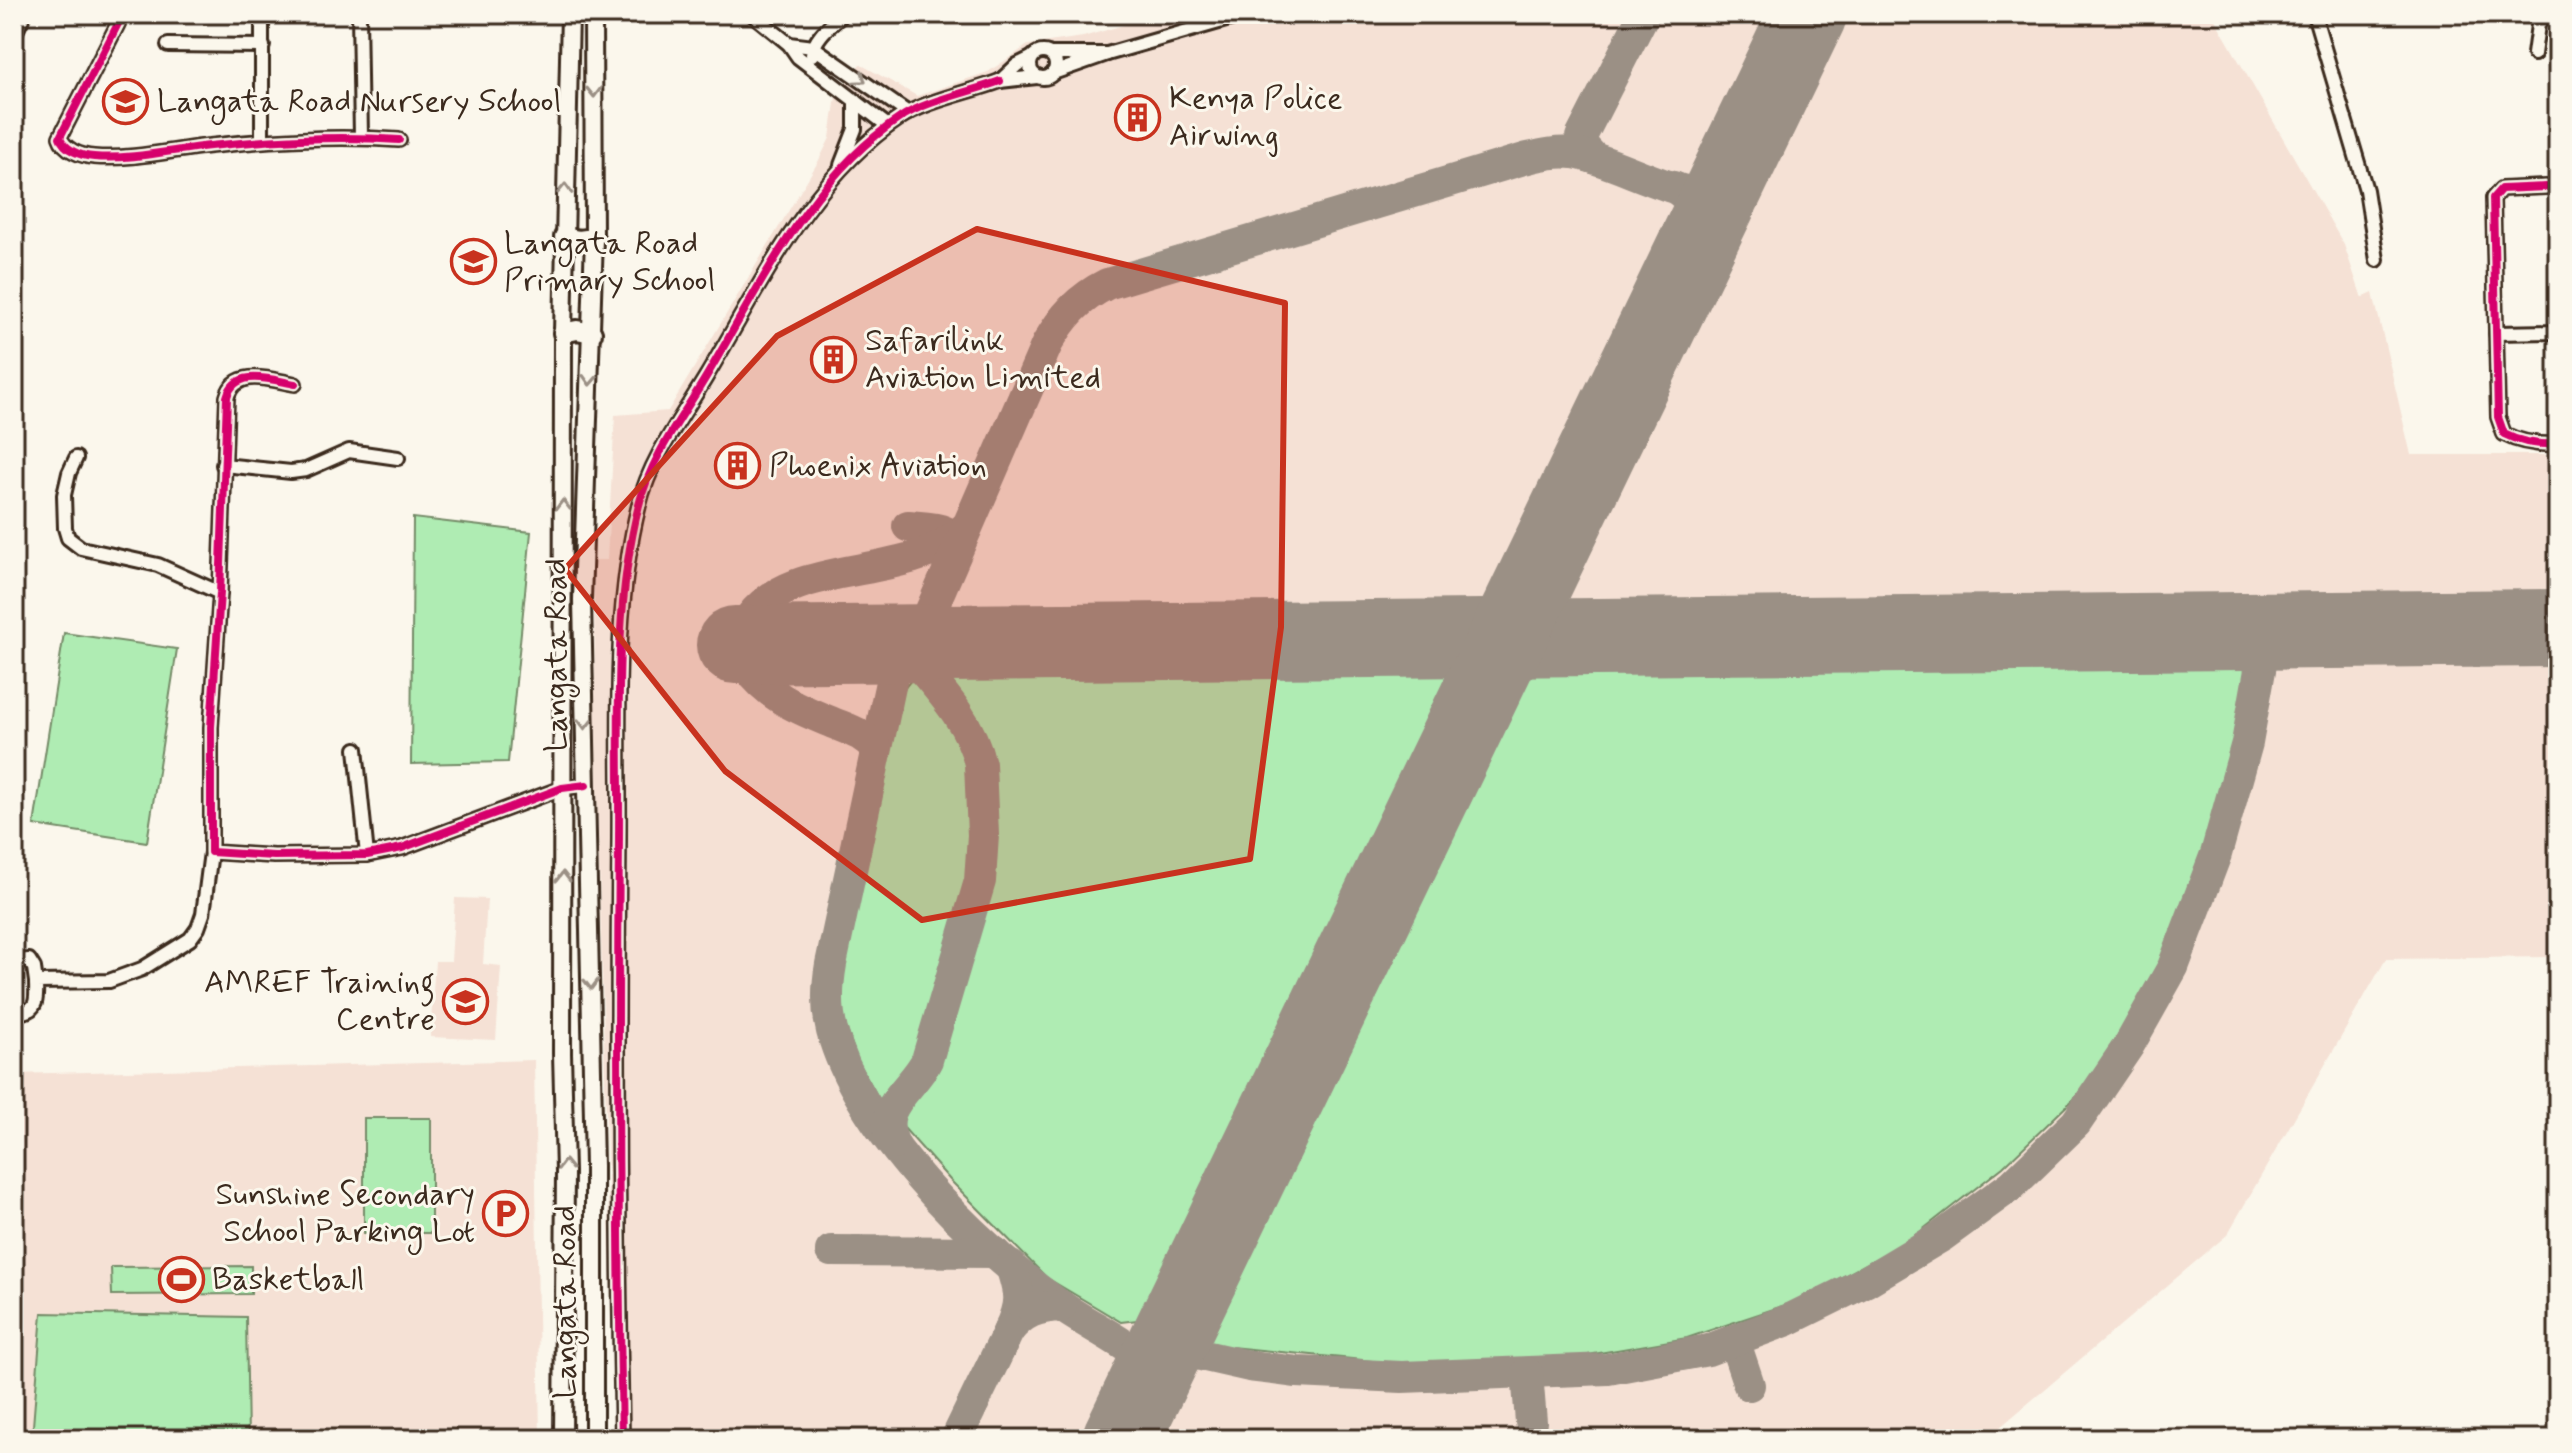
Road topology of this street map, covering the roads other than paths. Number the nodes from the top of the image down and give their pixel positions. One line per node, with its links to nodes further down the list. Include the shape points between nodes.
1 (22, 14): 12 (main road)
2 (123, 14): 29 (street, via 60,137 65,146 92,157)
3 (262, 14): 15 (street)
4 (359, 14): 28 (street)
5 (570, 14): 33 (main road, Langata Road, one-way to 5)
6 (593, 14): 34 (main road, Langata Road, one-way to 34)
7 (752, 14): 13 (street)
8 (843, 14): 16 (street)
9 (1247, 14): 18 (street)
10 (2314, 14): 35 (street, via 2366,190)
11 (2544, 14): 19 (street)
12 (14, 31)
13 (789, 44): 16 (street); 21 (street)
14 (168, 45): 15 (street)
15 (263, 46): 29 (street)
16 (813, 47): 21 (street); 26 (street, one-way to 26)
17 (1051, 54): 18 (street); 20 (street, via 1042,51); 22 (street)
18 (1107, 54): 22 (street)
19 (2534, 54)
20 (1031, 58): 23 (street); 24 (street)
21 (810, 67): 25 (street)
22 (1053, 73): 23 (street)
23 (1037, 77): 24 (street)
24 (1000, 81): 26 (street)
25 (855, 100): 27 (street); 31 (street, via 855,129)
26 (908, 113): 27 (street)
27 (888, 126): 31 (street)
28 (361, 137): 29 (street); 30 (street)
29 (262, 140)
30 (399, 140)
31 (840, 168): 56 (street, via 799,221 653,466 633,529 624,588 617,959)
32 (2546, 187): 39 (street, via 2501,189 2493,198)
33 (564, 237): 34 (main road); 37 (main road, Langata Road)
34 (594, 238): 38 (main road, Langata Road)
35 (2377, 260)
36 (2558, 332): 39 (street)
37 (563, 333): 38 (main road); 48 (main road, Langata Road, one-way to 37)
38 (592, 333): 47 (main road, Langata Road, one-way to 47, via 582,600)
39 (2496, 333): 41 (street, via 2498,417 2504,434 2534,444)
40 (295, 384): 44 (street, via 250,377 229,389)
41 (2558, 444)
42 (76, 458): 45 (street, via 64,495 68,538 81,548 158,565)
43 (398, 458): 44 (street, via 349,451 291,472)
44 (223, 465): 45 (street)
45 (220, 593): 49 (street, via 211,727)
46 (356, 749): 50 (street)
47 (586, 785): 48 (street); 55 (main road, Langata Road, one-way to 55)
48 (562, 788): 50 (street, via 402,848); 54 (main road, Langata Road, one-way to 48)
49 (211, 852): 50 (street); 52 (street, via 203,914 190,939 142,969 109,981)
50 (367, 855)
51 (14, 961): 52 (street, via 29,960)
52 (36, 982): 53 (street, via 33,1008 23,1012)
53 (14, 1005)
54 (563, 1439)
55 (594, 1439)
56 (622, 1439)

